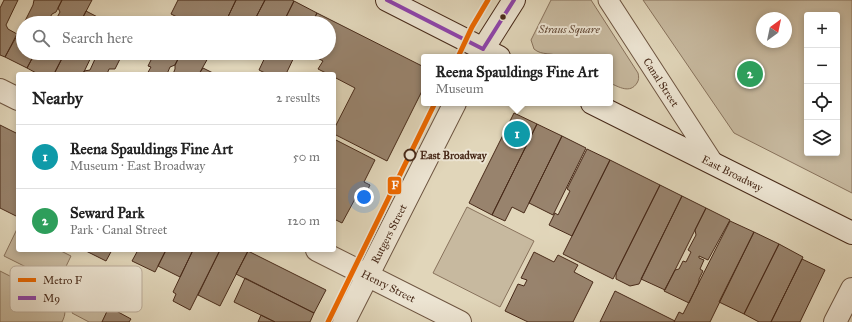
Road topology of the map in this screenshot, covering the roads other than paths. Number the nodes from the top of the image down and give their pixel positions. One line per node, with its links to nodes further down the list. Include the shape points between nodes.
1 (387, 0): 4 (street)
2 (514, 0): 4 (street)
3 (608, 0): 9 (street, Canal Street)
4 (487, 54)
5 (0, 90): 6 (street)
6 (16, 98)
7 (453, 106): 12 (street, Rutgers Street)
8 (598, 106): 9 (street, East Broadway)
9 (715, 165): 10 (street, East Broadway)
10 (852, 233)
11 (321, 252): 12 (street, Henry Street)
12 (367, 275): 14 (street, Rutgers Street); 15 (street, Henry Street)
13 (852, 289): 16 (street)
14 (344, 322)
15 (460, 322)
16 (835, 322)

